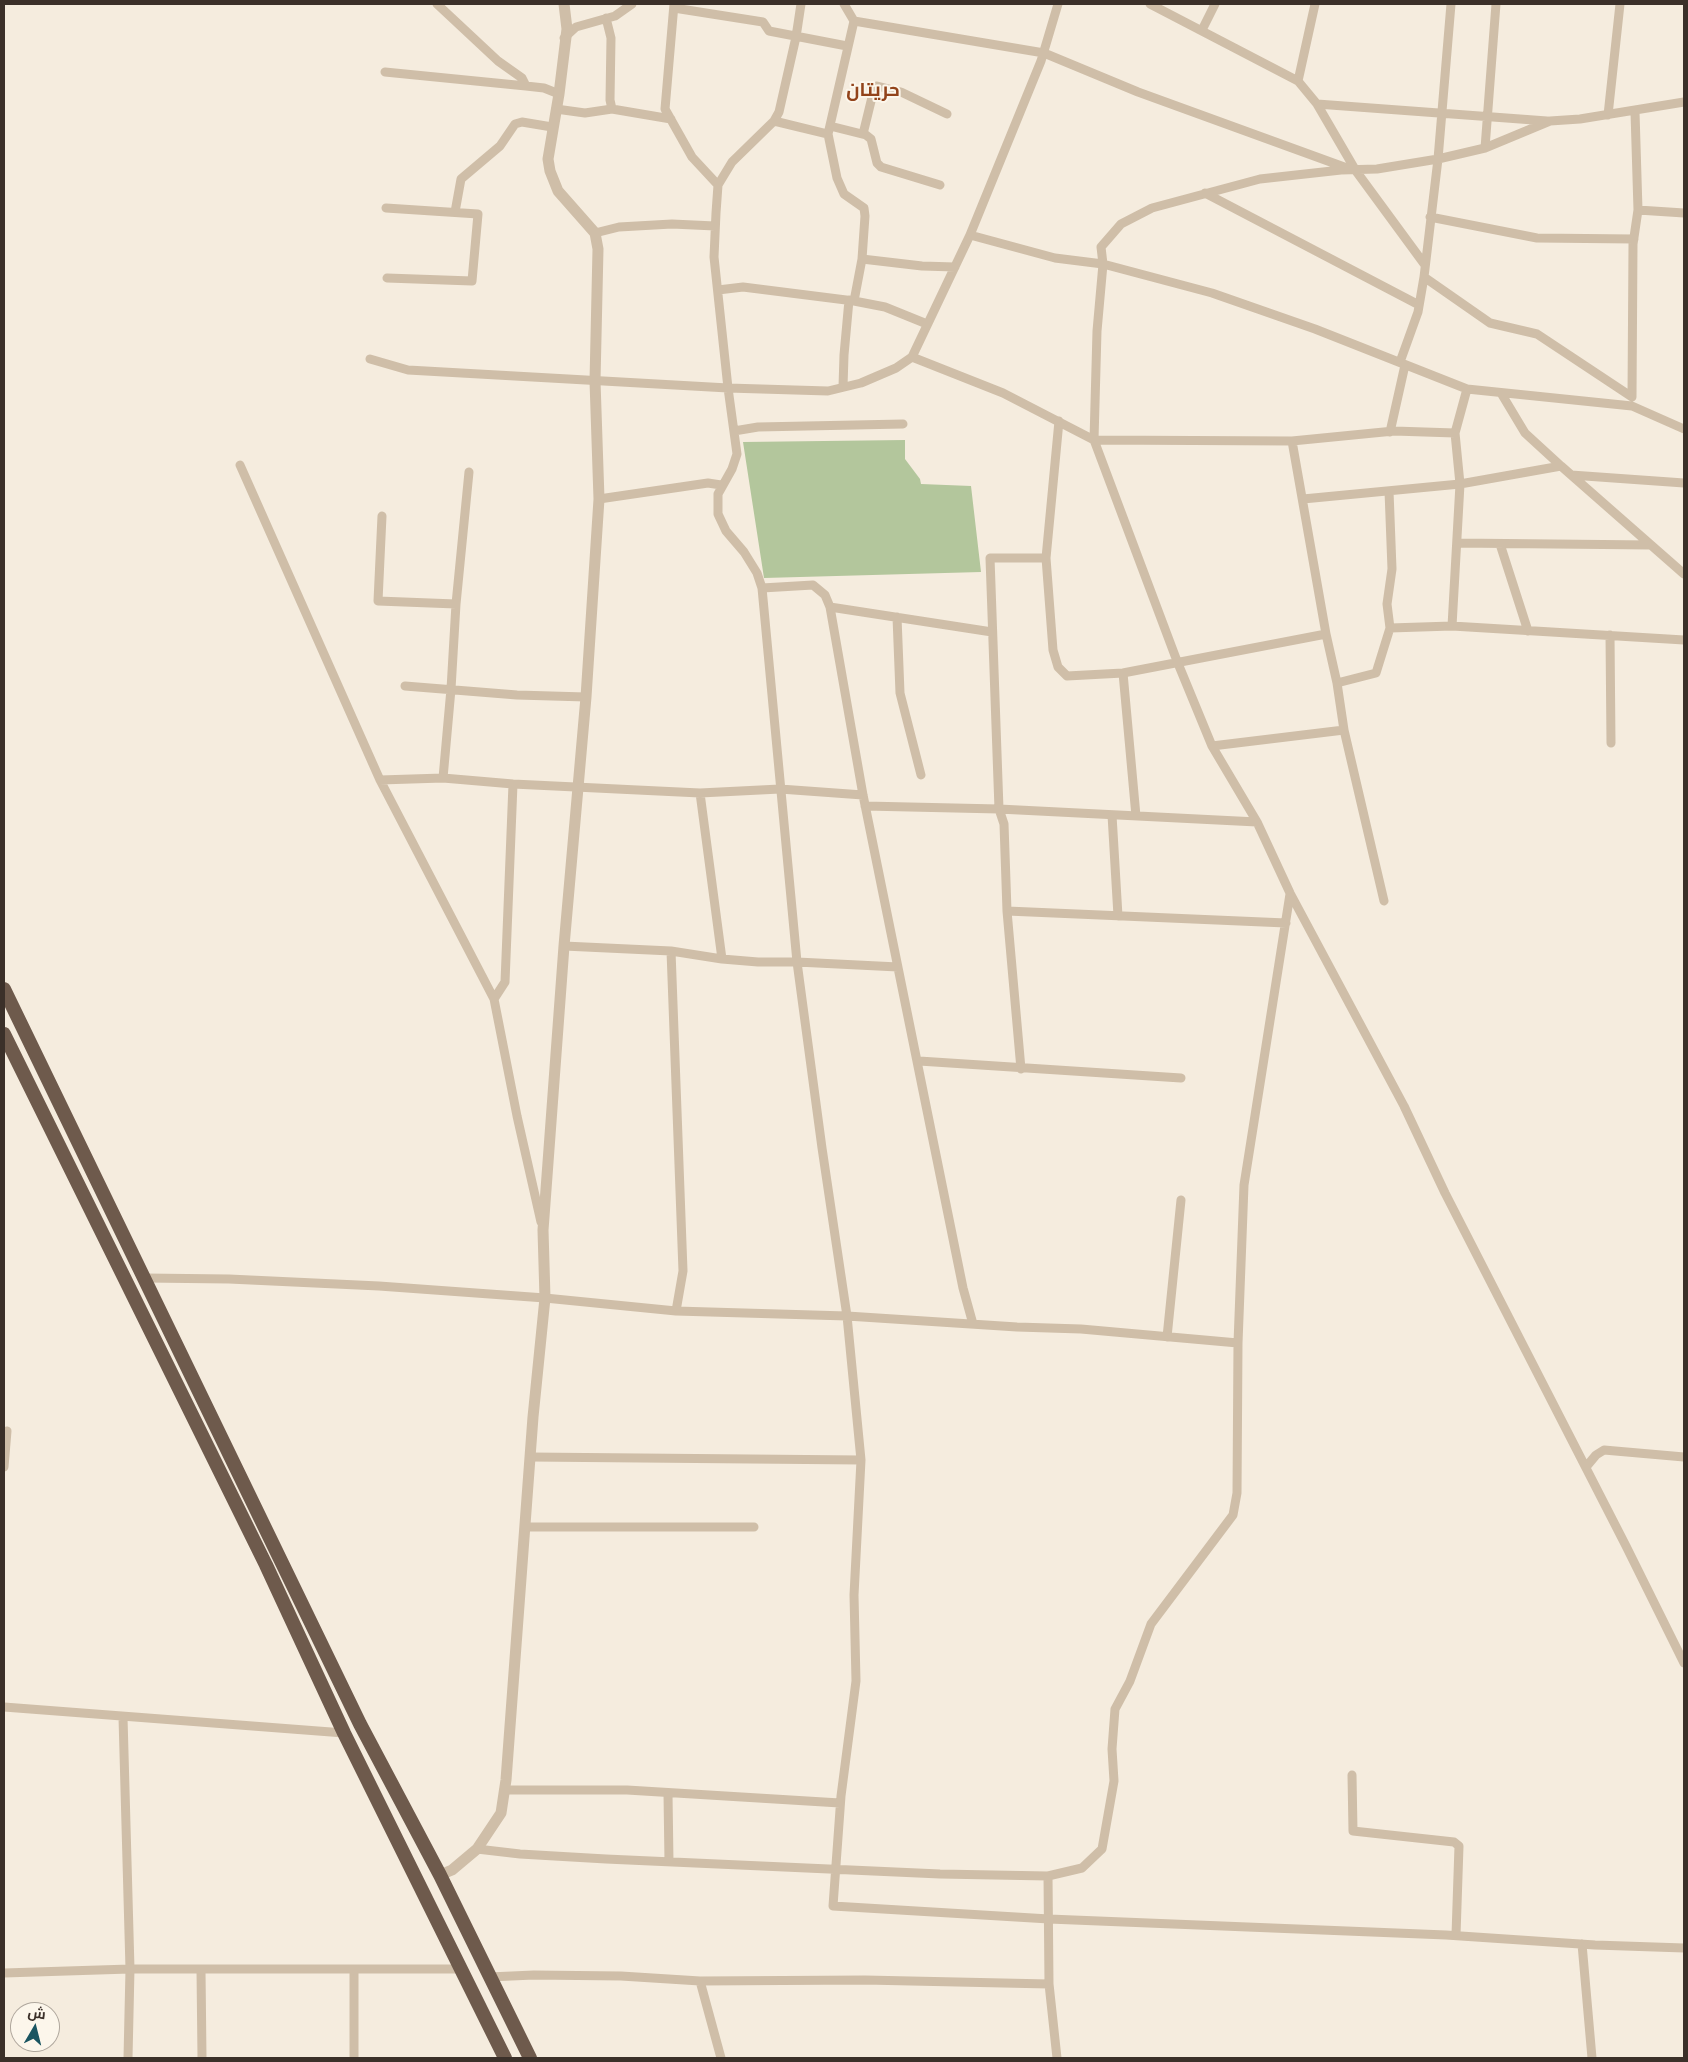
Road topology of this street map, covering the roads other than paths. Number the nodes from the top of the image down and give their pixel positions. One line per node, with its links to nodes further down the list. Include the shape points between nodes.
1 (437, 4): 23 (street, via 498,61 522,78)
2 (564, 4): 18 (street, via 567,29)
3 (632, 4): 14 (street, via 615,16)
4 (800, 4): 17 (street)
5 (844, 4): 15 (street)
6 (1058, 4): 20 (street)
7 (1150, 4): 16 (street)
8 (1215, 4): 16 (street)
9 (1315, 4): 22 (street)
10 (1450, 4): 31 (street)
11 (1496, 4): 33 (street)
12 (1620, 4): 32 (street)
13 (674, 6): 17 (street, via 763,22 769,31); 34 (street, via 665,109)
14 (606, 18): 18 (street, via 576,27); 28 (street, via 611,38)
15 (854, 21): 19 (street); 20 (street)
16 (1202, 30): 22 (street)
17 (796, 37): 19 (street); 35 (street, via 779,112)
18 (564, 38): 24 (street)
19 (847, 46): 38 (street)
20 (1044, 53): 42 (street, via 1138,92); 53 (street)
21 (385, 72): 23 (street)
22 (1298, 81): 26 (street)
23 (526, 86): 24 (street)
24 (559, 94): 27 (street)
25 (1684, 102): 29 (street)
26 (1317, 104): 31 (street); 42 (street)
27 (556, 109): 28 (street, via 585,113); 37 (street)
28 (612, 109): 34 (street)
29 (1635, 112): 32 (street); 47 (street)
30 (947, 114): 39 (street, via 901,92 877,86)
31 (1442, 114): 33 (street); 41 (street)
32 (1608, 115): 36 (street)
33 (1487, 118): 36 (street); 40 (street)
34 (671, 119): 43 (street, via 692,157)
35 (774, 121): 38 (street); 43 (street, via 732,162)
36 (1550, 121): 40 (street)
37 (552, 127): 48 (street, via 522,122 515,124 500,146 461,179); 52 (street, via 548,159 550,172 558,190)
38 (829, 130): 39 (street); 55 (street, via 837,178 844,194 864,208)
39 (864, 134): 44 (street, via 871,139 881,167)
40 (1484, 148): 41 (street)
41 (1438, 159): 42 (street); 50 (street)
42 (1356, 171): 45 (street, via 1260,179); 57 (street)
43 (718, 185): 51 (street)
44 (940, 185)
45 (1205, 193): 56 (street, via 1152,208 1121,224 1101,247); 63 (street)
46 (386, 208): 48 (street)
47 (1638, 210): 49 (street); 54 (street)
48 (455, 212): 60 (street, via 478,214 472,281)
49 (1684, 213)
50 (1430, 217): 54 (street, via 1537,238); 57 (street)
51 (715, 226): 52 (street, via 619,227); 61 (street)
52 (595, 233): 68 (street, via 598,249)
53 (970, 235): 56 (street, via 1054,258); 58 (street)
54 (1634, 240): 73 (street)
55 (862, 259): 58 (street); 62 (street)
56 (1102, 264): 67 (street, via 1212,293); 80 (street)
57 (1425, 265): 59 (street)
58 (955, 267): 64 (street)
59 (1424, 277): 63 (street); 73 (street, via 1490,323 1537,334)
60 (387, 278)
61 (718, 290): 62 (street, via 743,287); 70 (street)
62 (852, 301): 64 (street, via 885,308); 69 (street)
63 (1419, 305): 67 (street)
64 (927, 324): 65 (street)
65 (912, 357): 69 (street, via 887,372); 74 (street, via 1002,393)
66 (370, 358): 68 (street, via 408,370)
67 (1403, 364): 71 (street); 78 (street)
68 (595, 382): 70 (street); 90 (street)
69 (843, 387): 70 (street, via 828,390)
70 (728, 388): 77 (street)
71 (1466, 389): 72 (street); 79 (street)
72 (1501, 393): 73 (street); 83 (street, via 1525,433)
73 (1632, 401): 76 (street)
74 (1059, 421): 80 (street); 96 (street)
75 (903, 424): 77 (street, via 758,427)
76 (1684, 429)
77 (734, 431): 88 (street, via 737,454)
78 (1390, 432): 79 (street); 81 (street)
79 (1455, 433): 87 (street)
80 (1094, 440): 81 (street); 109 (street)
81 (1292, 441): 91 (street)
82 (240, 465): 120 (street)
83 (1561, 466): 85 (street); 87 (street)
84 (470, 472): 99 (street)
85 (1570, 475): 86 (street); 95 (street)
86 (1684, 483)
87 (1460, 484): 89 (street); 93 (street)
88 (721, 485): 90 (street, via 708,483); 98 (street, via 718,514 726,531 744,552)
89 (1389, 491): 91 (street); 103 (street, via 1392,569 1387,604)
90 (599, 499): 114 (street)
91 (1303, 499): 106 (street)
92 (382, 516): 99 (street, via 378,601)
93 (1457, 543): 94 (street); 102 (street)
94 (1500, 544): 95 (street); 104 (street)
95 (1651, 545): 97 (street)
96 (1046, 558): 105 (street, via 990,558); 110 (street, via 1053,650 1058,667 1067,676)
97 (1684, 574)
98 (762, 588): 100 (street, via 813,585 825,595); 123 (street)
99 (456, 604): 113 (street)
100 (830, 607): 101 (street); 125 (street)
101 (897, 617): 105 (street); 118 (street, via 900,693)
102 (1452, 626): 103 (street); 104 (street)
103 (1390, 628): 111 (street, via 1376,673)
104 (1528, 631): 107 (street)
105 (992, 632): 127 (street)
106 (1326, 634): 109 (street); 111 (street)
107 (1610, 635): 108 (street); 116 (street)
108 (1684, 640)
109 (1177, 661): 110 (street); 117 (street)
110 (1124, 673): 129 (street)
111 (1337, 683): 115 (street)
112 (405, 686): 113 (street)
113 (451, 689): 114 (street); 119 (street)
114 (586, 697): 122 (street)
115 (1344, 730): 117 (street); 132 (street)
116 (1611, 743)
117 (1212, 746): 130 (street)
118 (921, 775)
119 (443, 778): 120 (street); 121 (street)
120 (380, 780): 142 (street)
121 (513, 784): 122 (street); 142 (street, via 505,982)
122 (578, 786): 124 (street); 136 (street)
123 (780, 789): 124 (street); 125 (street); 139 (street)
124 (700, 793): 138 (street)
125 (863, 795): 126 (street)
126 (865, 806): 127 (street); 140 (street)
127 (999, 809): 128 (street); 133 (street, via 1004,824)
128 (1112, 815): 129 (street); 134 (street)
129 (1136, 816): 130 (street)
130 (1257, 822): 131 (street)
131 (1290, 893): 135 (street); 161 (street, via 1404,1106 1445,1194)
132 (1384, 901)
133 (1007, 911): 134 (street); 145 (street)
134 (1118, 916): 135 (street)
135 (1286, 923): 155 (street, via 1244,1185)
136 (564, 946): 137 (street); 148 (street)
137 (671, 951): 138 (street); 151 (street, via 682,1271)
138 (722, 959): 139 (street)
139 (797, 962): 140 (street); 152 (street)
140 (898, 967): 144 (street)
141 (4, 989): 149 (highway)
142 (494, 999): 148 (street)
143 (4, 1034): 167 (highway, via 262,1556)
144 (919, 1061): 145 (street); 153 (street)
145 (1021, 1069): 146 (street)
146 (1181, 1078)
147 (1181, 1200): 154 (street)
148 (543, 1230): 150 (street)
149 (145, 1278): 150 (street, via 378,1286); 173 (highway, via 360,1724)
150 (545, 1298): 151 (street); 158 (street)
151 (676, 1311): 152 (street)
152 (847, 1316): 153 (street); 159 (street)
153 (973, 1324): 154 (street)
154 (1167, 1337): 155 (street)
155 (1238, 1343): 178 (street, via 1237,1493 1233,1515 1151,1624 1130,1681 1115,1709 1114,1781 1102,1849 1082,1868)
156 (7, 1431): 160 (street)
157 (1684, 1456): 161 (street, via 1604,1450)
158 (530, 1457): 159 (street); 162 (street)
159 (861, 1460): 171 (street, via 854,1595 856,1681)
160 (4, 1466)
161 (1586, 1466): 164 (street)
162 (525, 1527): 163 (street); 169 (street)
163 (754, 1527)
164 (1684, 1664)
165 (4, 1707): 166 (street)
166 (123, 1717): 167 (street); 185 (street)
167 (344, 1733): 175 (highway)
168 (1352, 1775): 182 (street, via 1353,1831 1454,1842 1460,1846)
169 (504, 1790): 170 (street, via 628,1790); 172 (street, via 501,1812)
170 (668, 1794): 171 (street, via 716,1794); 174 (street)
171 (840, 1803): 176 (street)
172 (477, 1849): 174 (street); 177 (street, via 452,1870)
173 (430, 1857): 175 (highway); 177 (highway)
174 (669, 1862): 176 (street)
175 (411, 1867): 180 (highway)
176 (835, 1869): 178 (street); 181 (street, via 833,1906)
177 (440, 1875): 179 (highway)
178 (1048, 1876): 181 (street)
179 (447, 1891): 180 (highway); 190 (highway)
180 (428, 1901): 186 (highway)
181 (1050, 1919): 182 (street); 192 (street)
182 (1456, 1935): 183 (street)
183 (1582, 1944): 184 (street); 200 (street)
184 (1684, 1948)
185 (130, 1969): 187 (street); 189 (street); 193 (street)
186 (462, 1969): 188 (street); 196 (highway)
187 (201, 1970): 188 (street); 194 (street)
188 (354, 1970): 195 (street)
189 (4, 1973)
190 (489, 1977): 191 (street, via 620,1976); 197 (highway)
191 (700, 1981): 192 (street); 198 (street)
192 (1049, 1984): 199 (street)
193 (128, 2058)
194 (202, 2058)
195 (354, 2058)
196 (505, 2058)
197 (530, 2058)
198 (721, 2058)
199 (1057, 2058)
200 (1592, 2058)

